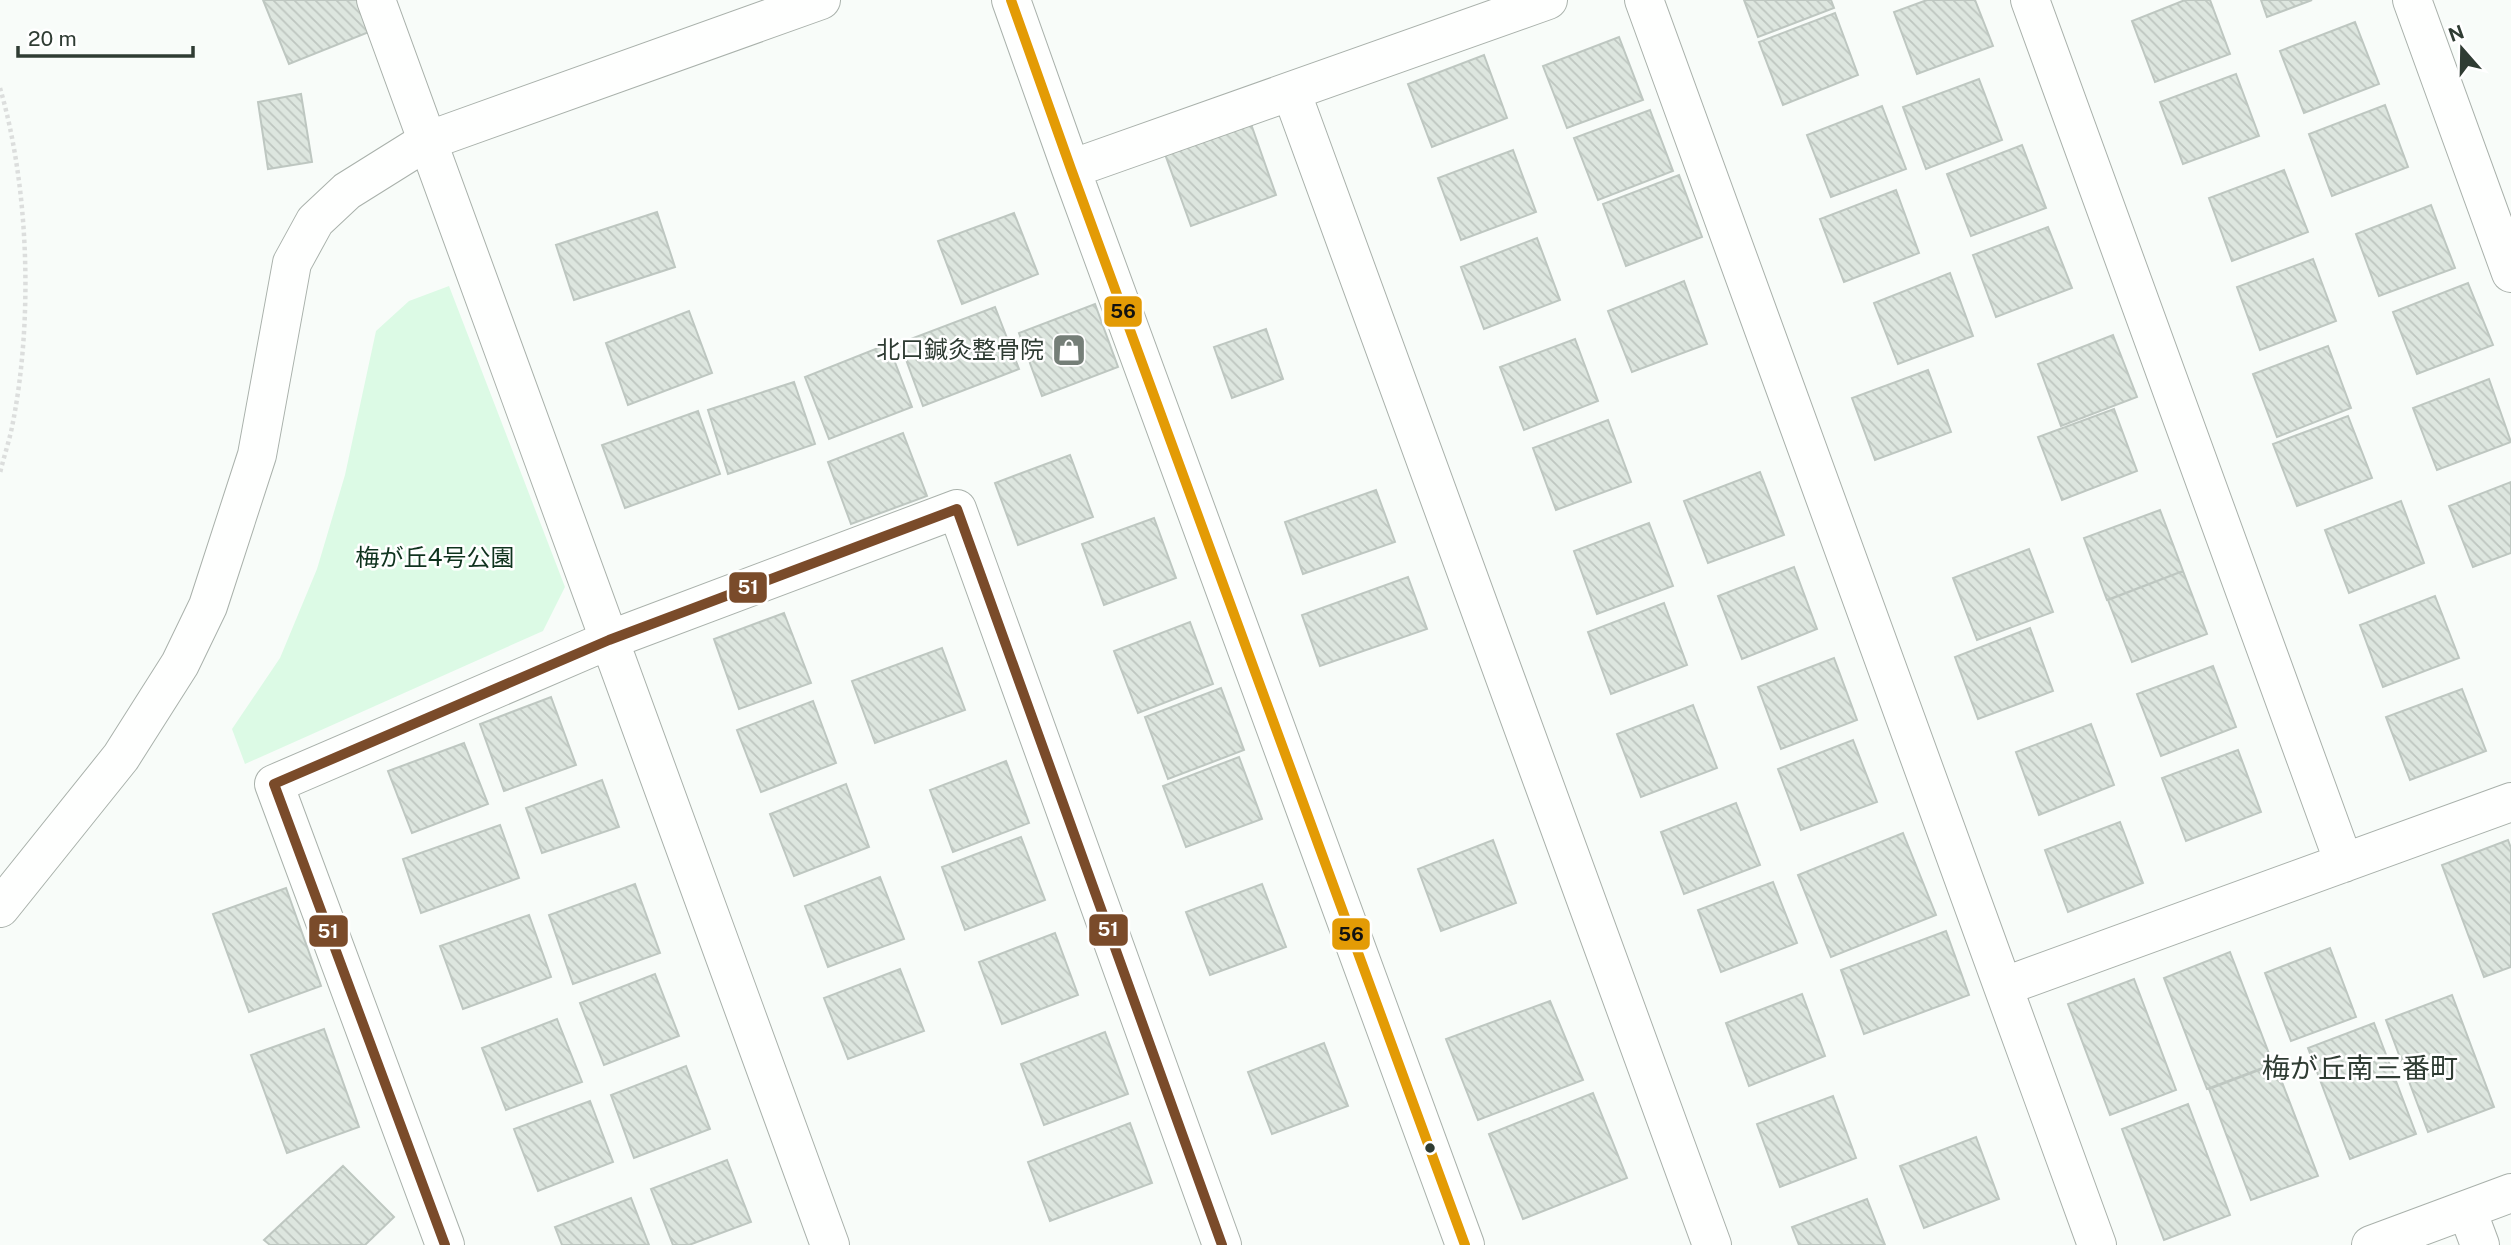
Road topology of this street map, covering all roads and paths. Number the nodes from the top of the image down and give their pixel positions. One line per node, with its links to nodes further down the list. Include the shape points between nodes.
1 (376, 0): 11 (street)
2 (821, 0): 8 (street)
3 (1011, 0): 12 (street)
4 (1548, 0): 10 (street)
5 (1644, 0): 19 (street)
6 (2030, 0): 17 (street)
7 (2412, 0): 13 (street)
8 (769, 9): 11 (street)
9 (0, 88): 14 (path, via 18,184 26,297 13,421)
10 (1291, 91): 12 (street); 26 (street)
11 (427, 141): 15 (street); 18 (street, via 347,191 315,221 292,263 257,455 208,606 180,664 121,757)
12 (1071, 169): 25 (street)
13 (2511, 273)
14 (0, 473)
15 (609, 640): 22 (street, via 274,784); 23 (street); 24 (street, via 957,509)
16 (2511, 802): 17 (street)
17 (2344, 863): 19 (street)
18 (0, 908)
19 (2005, 986): 27 (street)
20 (2511, 1193): 21 (street)
21 (2467, 1209): 28 (street); 29 (street)
22 (438, 1241)
23 (831, 1245)
24 (1222, 1245)
25 (1465, 1245)
26 (1712, 1245)
27 (2097, 1245)
28 (2371, 1245)
29 (2480, 1245)

